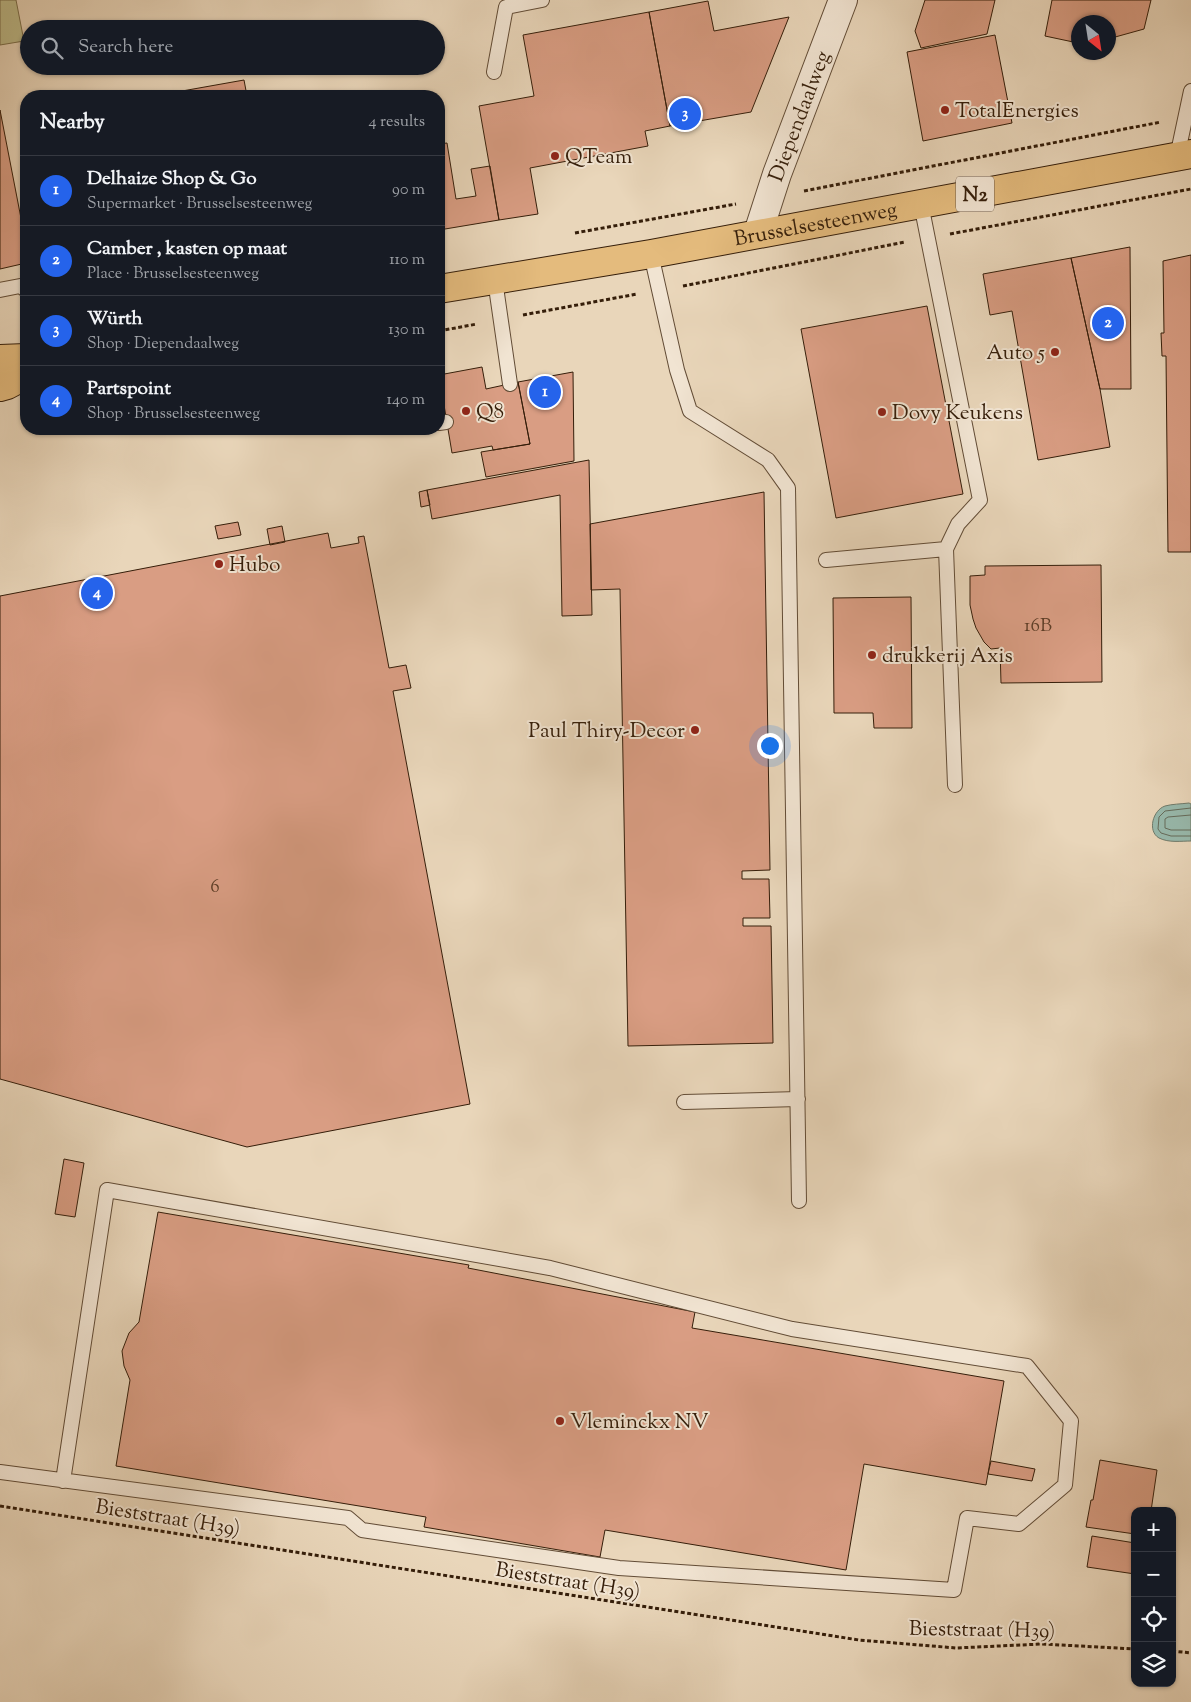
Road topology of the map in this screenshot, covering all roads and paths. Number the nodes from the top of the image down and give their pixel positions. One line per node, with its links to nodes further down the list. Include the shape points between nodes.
1 (542, 0): 3 (lane, via 506,7)
2 (843, 0): 8 (street, Diependaalweg)
3 (494, 72)
4 (1191, 91): 5 (lane)
5 (1185, 117): 6 (lane); 8 (path)
6 (1184, 155): 9 (main road, Brusselsesteenweg / N2)
7 (1191, 188): 12 (path)
8 (768, 198): 10 (path); 11 (street, Diependaalweg)
9 (921, 204): 11 (main road, Brusselsesteenweg / N2); 12 (lane)
10 (574, 233)
11 (758, 234): 13 (main road, Brusselsesteenweg / N2)
12 (927, 238): 18 (path); 26 (lane, via 980,500 958,524)
13 (651, 254): 14 (main road, Brusselsesteenweg / N2); 18 (lane)
14 (495, 280): 16 (main road, Brusselsesteenweg / N2); 19 (lane)
15 (20, 286): 17 (lane)
16 (445, 288)
17 (0, 290)
18 (659, 290): 19 (path); 29 (lane, via 690,411 768,460 788,488)
19 (501, 320): 20 (path); 24 (lane)
20 (445, 330)
21 (0, 358): 22 (main road)
22 (20, 358)
23 (20, 378): 25 (main road)
24 (510, 384)
25 (0, 387)
26 (946, 549): 27 (lane); 28 (lane)
27 (826, 560)
28 (954, 785)
29 (798, 1099): 30 (lane); 31 (lane)
30 (684, 1102)
31 (799, 1201)
32 (0, 1472): 33 (lane)
33 (63, 1482): 33 (lane, via 348,1518 362,1530 619,1568 954,1590 967,1518 1019,1524 1065,1485 1071,1422 1027,1366 792,1329 550,1268 108,1190)
34 (0, 1506): 35 (path, Bieststraat (H39), via 859,1640 956,1648 1042,1644)
35 (1131, 1649)
36 (1176, 1652): 37 (path)
37 (1191, 1653)

